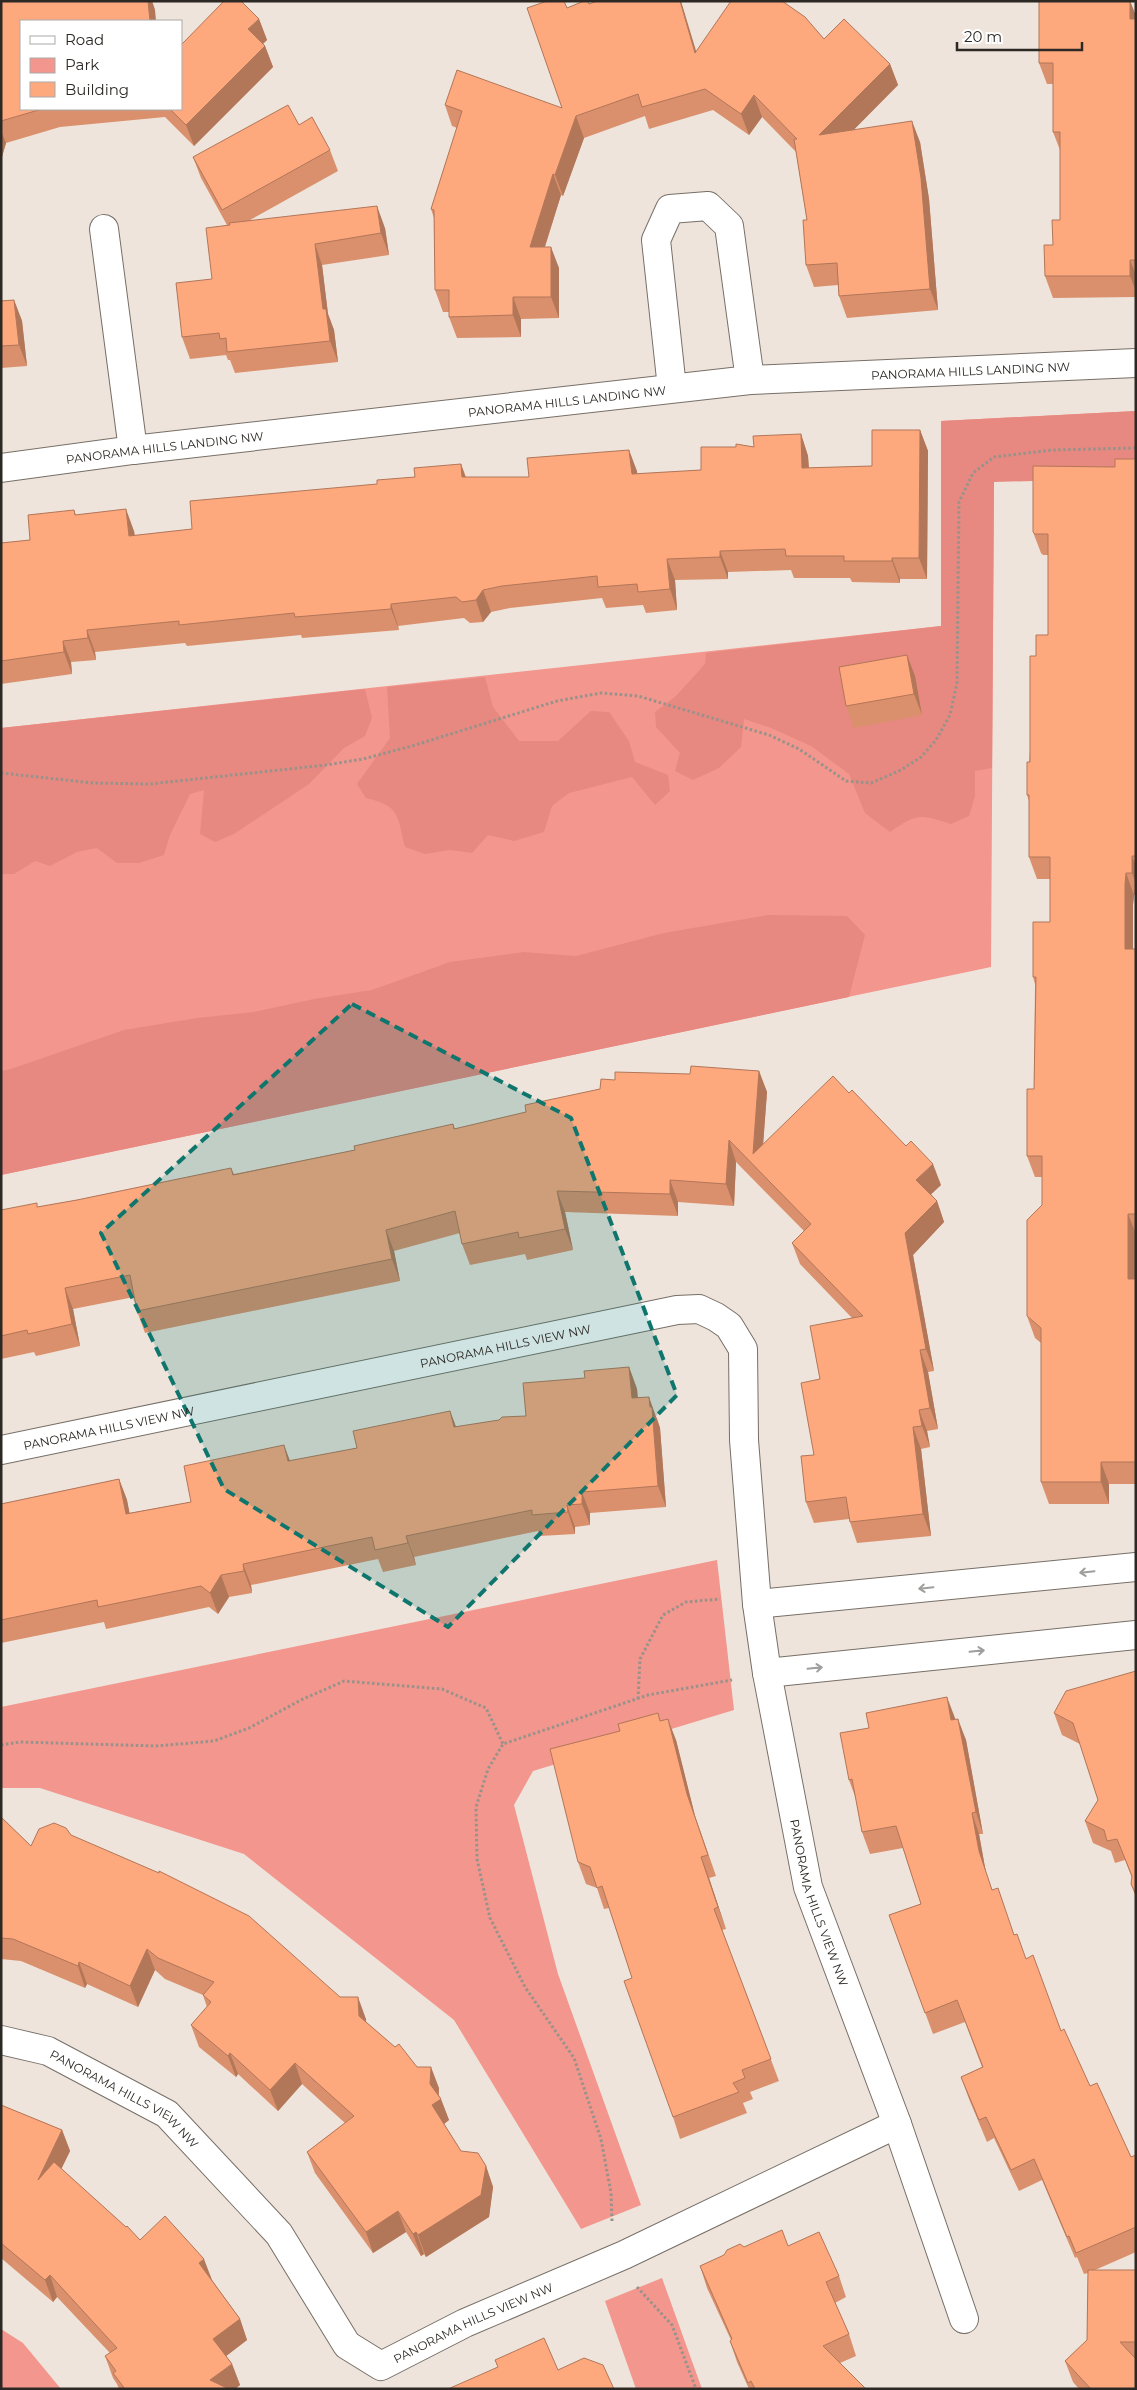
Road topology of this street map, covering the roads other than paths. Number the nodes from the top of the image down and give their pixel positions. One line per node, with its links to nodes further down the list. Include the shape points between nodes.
1 (104, 229): 5 (street)
2 (1136, 363): 3 (street, PANORAMA HILLS LANDING NW)
3 (750, 380): 4 (street, PANORAMA HILLS LANDING NW); 4 (street, via 729,226 708,206 670,209 656,240)
4 (672, 388): 5 (street, PANORAMA HILLS LANDING NW)
5 (133, 450): 6 (street, PANORAMA HILLS LANDING NW)
6 (1, 468)
7 (1, 1450): 9 (street, PANORAMA HILLS VIEW NW, via 677,1310 699,1309 729,1326 743,1349 744,1440)
8 (1136, 1567): 9 (street, one-way to 9)
9 (757, 1604): 11 (street, PANORAMA HILLS VIEW NW)
10 (1136, 1635): 11 (street, one-way to 10)
11 (767, 1673): 13 (street, PANORAMA HILLS VIEW NW, via 808,1887)
12 (1, 2040): 13 (street, PANORAMA HILLS VIEW NW, via 48,2051 167,2114 279,2234 347,2345 381,2366 466,2323 624,2255)
13 (896, 2124): 14 (street, PANORAMA HILLS VIEW NW)
14 (964, 2319)

